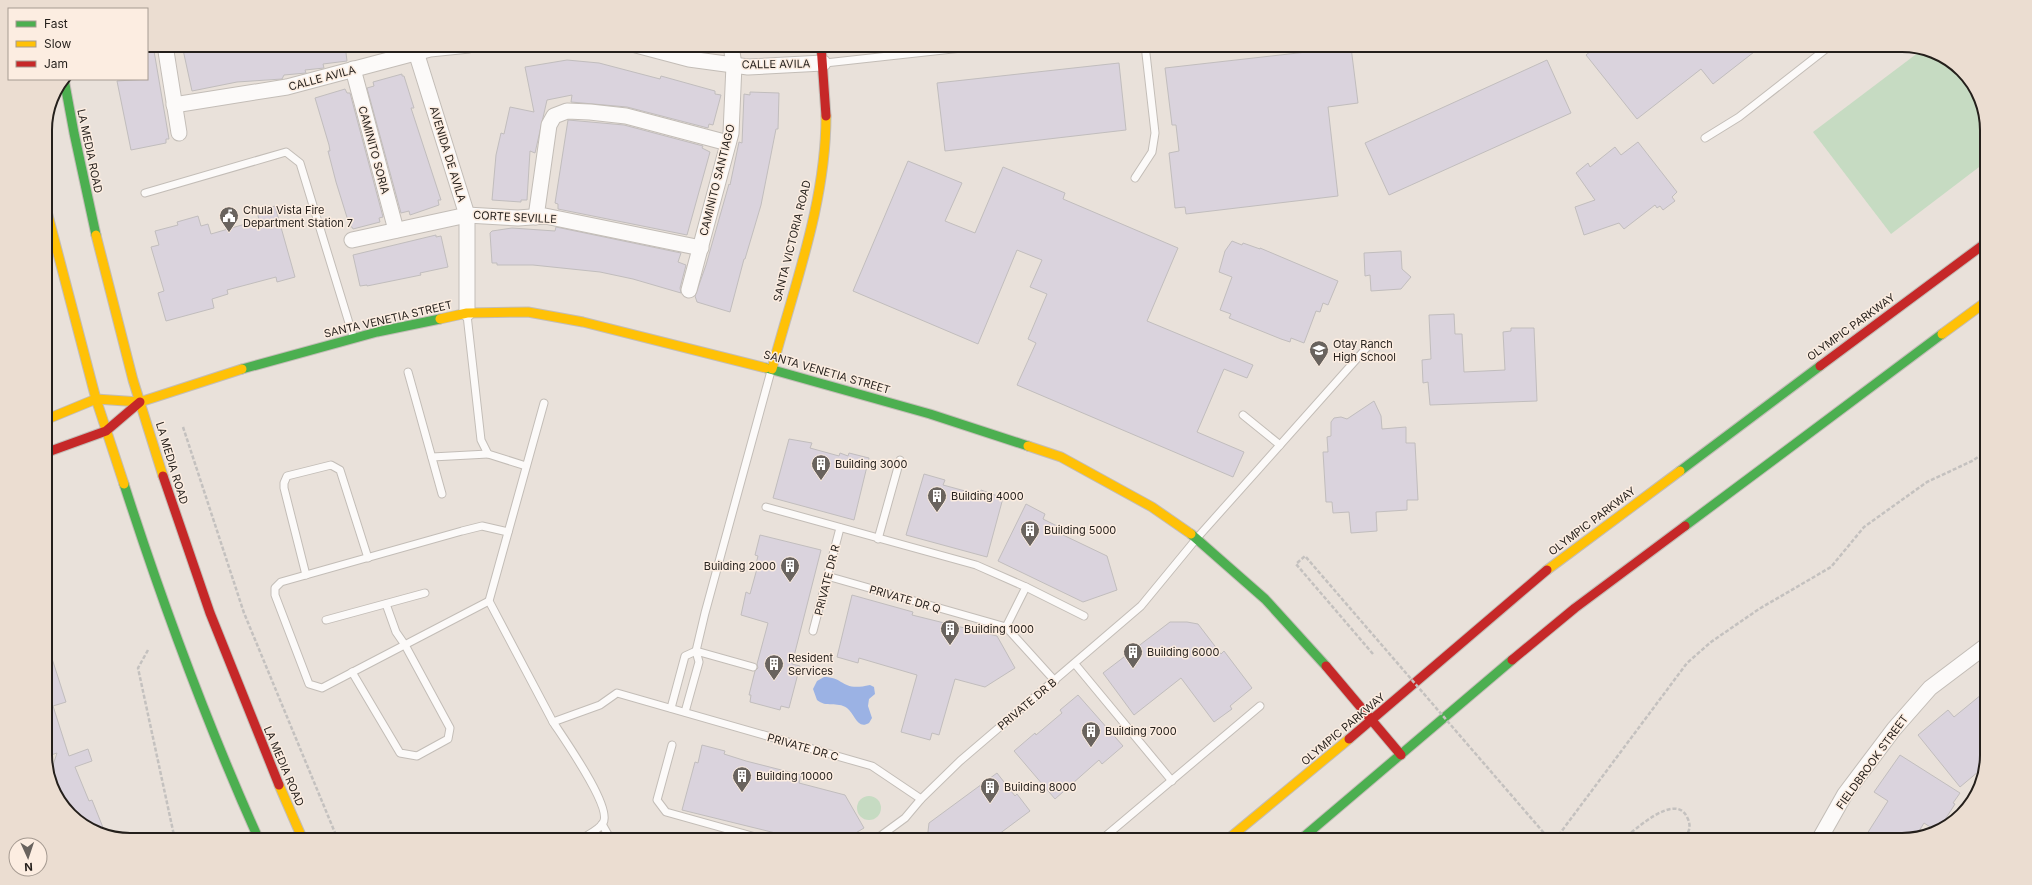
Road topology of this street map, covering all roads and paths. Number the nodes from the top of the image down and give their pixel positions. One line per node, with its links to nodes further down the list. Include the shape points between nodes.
1 (166, 52): 14 (street)
2 (406, 52): 12 (street, CALLE AVILA)
3 (416, 52): 20 (street, AVENIDA DE AVILA)
4 (663, 52): 11 (street, CALLE AVILA, via 690,59)
5 (732, 52): 11 (street, CAMINITO SANTIAGO)
6 (822, 52): 10 (main road, SANTA VICTORIA ROAD)
7 (924, 52): 10 (lane)
8 (1146, 52): 18 (lane, via 1155,132 1152,152)
9 (1822, 52): 16 (lane, via 1739,117)
10 (823, 63): 11 (street, CALLE AVILA, via 748,67); 32 (main road, SANTA VICTORIA ROAD, via 826,118 824,160 811,223)
11 (734, 65): 17 (street, CAMINITO SANTIAGO, via 733,106)
12 (353, 69): 14 (street, CALLE AVILA, via 287,87); 22 (street, CAMINITO SORIA)
13 (66, 86): 35 (main road, LA MEDIA ROAD, via 109,289)
14 (174, 105): 15 (street)
15 (179, 133)
16 (1706, 138)
17 (728, 143): 21 (street, via 626,116 567,111 554,116 549,125); 26 (street, CAMINITO SANTIAGO)
18 (1135, 178)
19 (145, 193): 30 (lane, via 286,152 300,163)
20 (467, 215): 21 (street, CORTE SEVILLE); 22 (street, CORTE SEVILLE); 29 (street, AVENIDA DE AVILA)
21 (536, 217): 26 (street, CORTE SEVILLE, via 545,216 588,224)
22 (396, 230): 24 (street, CORTE SEVILLE)
23 (52, 231): 34 (main road)
24 (352, 240)
25 (1980, 247): 78 (main road, OLYMPIC PARKWAY, via 1547,570)
26 (701, 248): 27 (street, CAMINITO SANTIAGO)
27 (690, 290)
28 (1980, 306): 80 (main road, via 1575,608)
29 (467, 313): 30 (main road, SANTA VENETIA STREET); 32 (main road, SANTA VENETIA STREET, via 536,314 583,322); 43 (lane, via 481,440)
30 (353, 338): 35 (main road, SANTA VENETIA STREET, via 235,371)
31 (1370, 344): 41 (lane, PRIVATE DR B)
32 (772, 369): 52 (main road, SANTA VENETIA STREET, via 930,414 1061,457 1152,507); 68 (lane)
33 (408, 372): 45 (lane)
34 (96, 399): 35 (main road, SANTA VENETIA STREET); 38 (main road, SANTA VENETIA STREET); 40 (main road)
35 (140, 402): 40 (main road, SANTA VENETIA STREET); 86 (main road, LA MEDIA ROAD, via 192,566)
36 (544, 403): 47 (lane)
37 (1243, 415): 41 (lane)
38 (52, 417)
39 (182, 427): 87 (path, via 244,613)
40 (106, 430): 42 (main road, SANTA VENETIA STREET); 85 (main road, via 178,644)
41 (1280, 445): 52 (lane, PRIVATE DR B)
42 (52, 450)
43 (488, 454): 45 (lane); 47 (lane)
44 (1980, 456): 96 (path, via 1927,482 1864,527 1831,567 1759,609 1711,642 1687,663)
45 (432, 457): 48 (lane)
46 (900, 460): 53 (lane)
47 (526, 466): 51 (lane)
48 (442, 494)
49 (766, 508): 50 (lane)
50 (840, 528): 53 (lane); 56 (lane, PRIVATE DR R)
51 (508, 532): 54 (lane, via 482,526); 59 (lane)
52 (1197, 538): 70 (lane, PRIVATE DR B, via 1141,606); 78 (main road, SANTA VENETIA STREET, via 1265,599 1319,657)
53 (878, 539): 57 (lane, via 976,565)
54 (368, 558): 55 (lane); 55 (lane, via 340,470 332,464 288,476 284,488)
55 (306, 575): 72 (lane, via 281,582 275,588 309,684 322,688)
56 (827, 576): 63 (lane, PRIVATE DR Q); 64 (lane, PRIVATE DR R)
57 (1026, 587): 61 (lane); 63 (lane)
58 (425, 593): 60 (lane)
59 (489, 601): 65 (lane); 77 (lane)
60 (386, 604): 62 (lane); 65 (lane, via 396,632)
61 (1084, 616)
62 (326, 620)
63 (1006, 627): 73 (lane)
64 (813, 631)
65 (405, 645): 72 (lane); 72 (lane, via 450,728 448,739 417,756 400,753)
66 (1980, 649): 99 (street, FIELDBROOK STREET, via 1930,688 1894,729 1845,794)
67 (148, 650): 84 (path, via 138,668)
68 (696, 651): 71 (lane); 75 (lane, via 684,656); 76 (lane, via 699,662)
69 (1373, 654): 95 (path, bridge, via 1296,564 1305,556)
70 (1075, 664): 73 (lane, PRIVATE DR B); 81 (lane)
71 (753, 667)
72 (352, 672)
73 (1055, 681): 82 (lane, PRIVATE DR B, via 960,761)
74 (1260, 706): 81 (lane)
75 (671, 708): 76 (lane, PRIVATE DR C); 77 (lane, PRIVATE DR C, via 617,693 600,705)
76 (682, 711): 82 (lane, PRIVATE DR C, via 872,766)
77 (553, 722): 83 (lane, via 597,793 605,817)
78 (1372, 722): 80 (main road, SANTA VENETIA STREET); 93 (main road, OLYMPIC PARKWAY)
79 (672, 745): 90 (lane, via 657,800 666,812)
80 (1401, 755): 94 (main road)
81 (1172, 781): 92 (lane)
82 (921, 799): 91 (lane, PRIVATE DR B, via 906,818)
83 (602, 824): 88 (lane); 89 (lane)
84 (173, 833)
85 (255, 833)
86 (300, 833)
87 (335, 833)
88 (590, 833)
89 (607, 833)
90 (741, 833)
91 (885, 833)
92 (1109, 833)
93 (1236, 833)
94 (1308, 833)
95 (1544, 833)
96 (1560, 833)
97 (1632, 833): 98 (path, via 1671,807 1686,815 1690,825)
98 (1688, 833)
99 (1823, 833)

